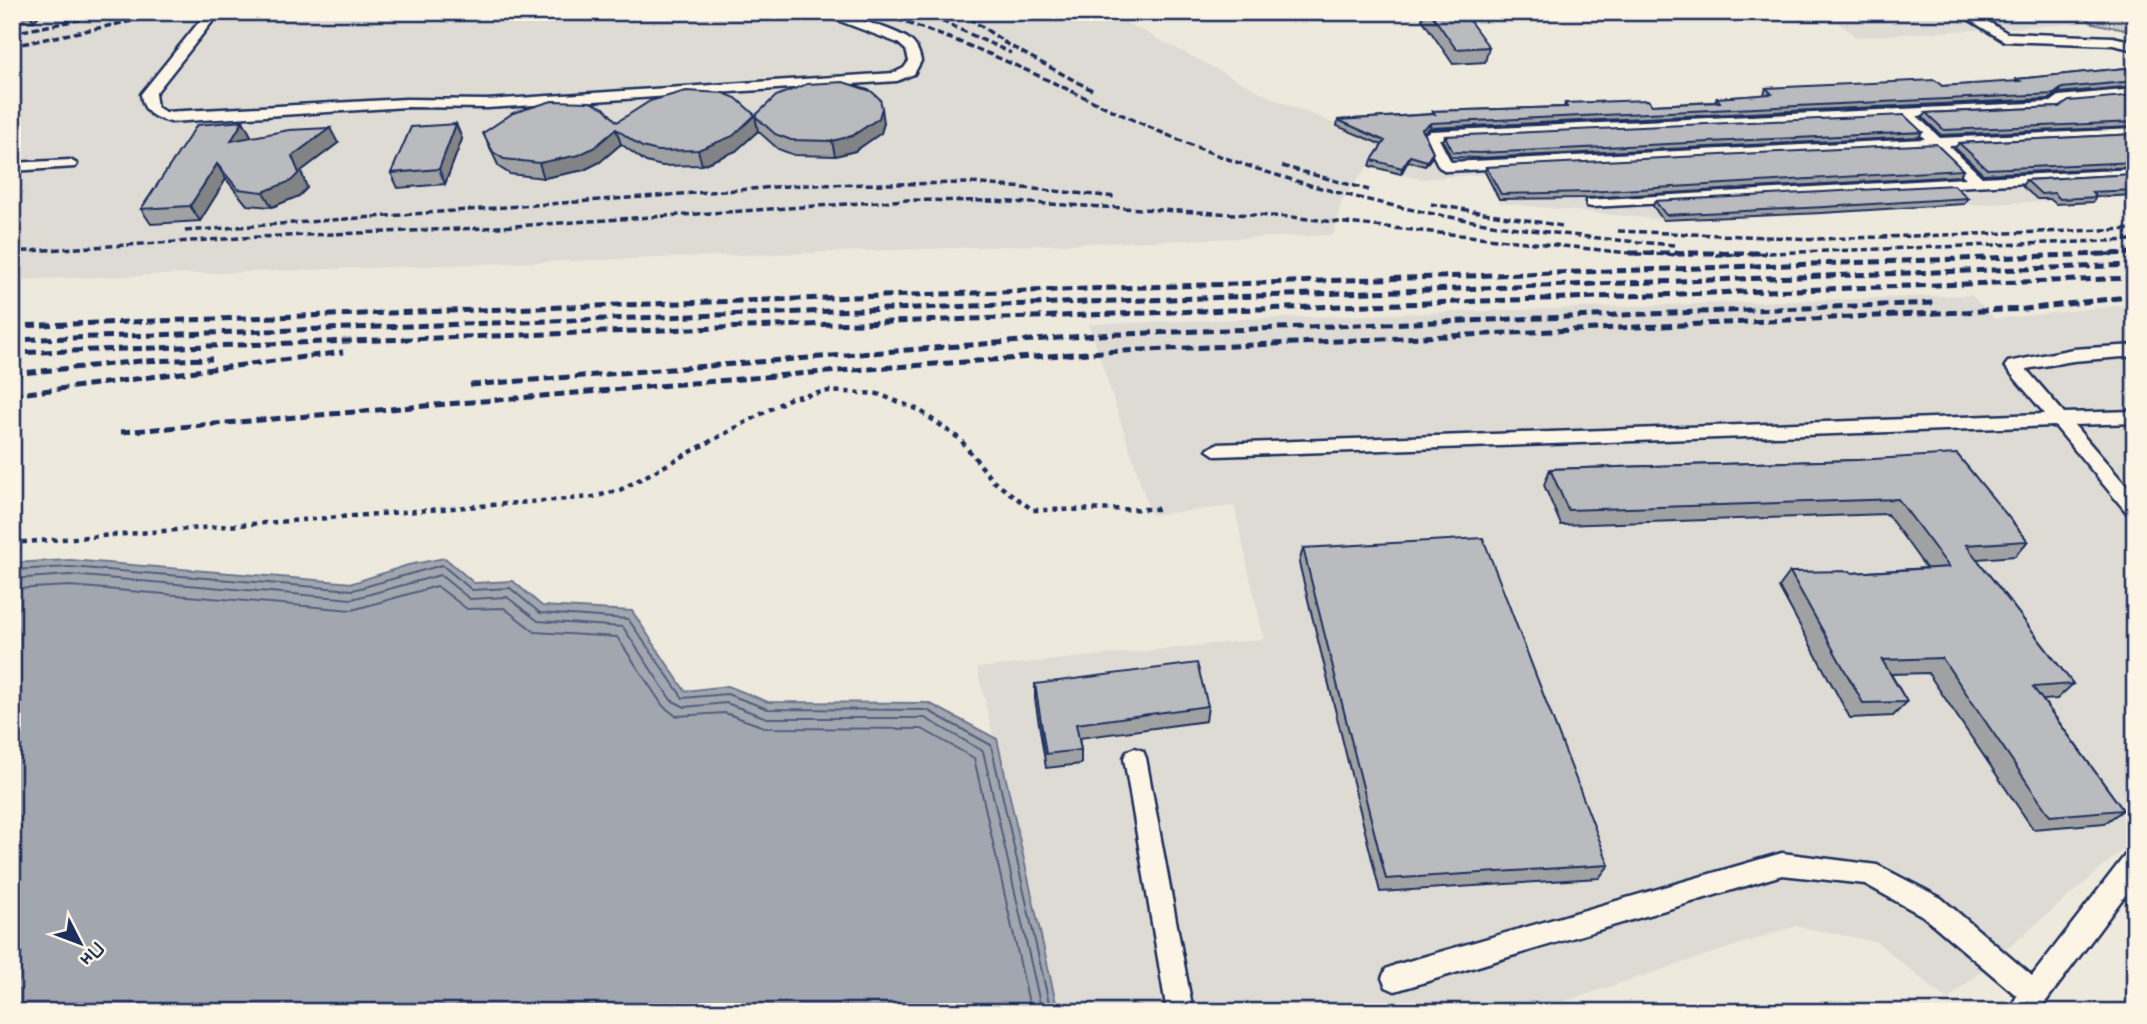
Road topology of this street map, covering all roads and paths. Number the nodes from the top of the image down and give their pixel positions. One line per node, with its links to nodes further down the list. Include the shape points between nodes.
1 (822, 12): 3 (lane, via 902,40 912,49 915,61 897,77 487,104 406,103 171,118 154,113 148,106 148,94)
2 (1963, 12): 4 (lane, via 2004,37)
3 (214, 13)
4 (2135, 46)
5 (2135, 93): 6 (lane, via 2059,100 2056,106)
6 (1906, 114): 8 (lane); 8 (lane, via 1430,135 1446,167)
7 (2135, 132): 8 (lane)
8 (1938, 143): 12 (lane)
9 (70, 164): 10 (lane)
10 (12, 167)
11 (2135, 173): 12 (lane)
12 (1977, 180): 13 (lane)
13 (1592, 203)
14 (2135, 351): 16 (lane, via 2073,355 2014,366)
15 (2135, 417): 16 (lane)
16 (2061, 419): 17 (lane); 19 (lane)
17 (1216, 450)
18 (1158, 509): 20 (path, via 1033,510 993,481 960,439 919,410 878,394 829,391 791,398 620,490 593,497)
19 (2135, 509)
20 (12, 543)
21 (1135, 758): 25 (lane)
22 (2135, 862): 24 (lane)
23 (1395, 978): 24 (lane, via 1783,864 1868,873 1931,906)
24 (2028, 1003)
25 (1180, 1012)

